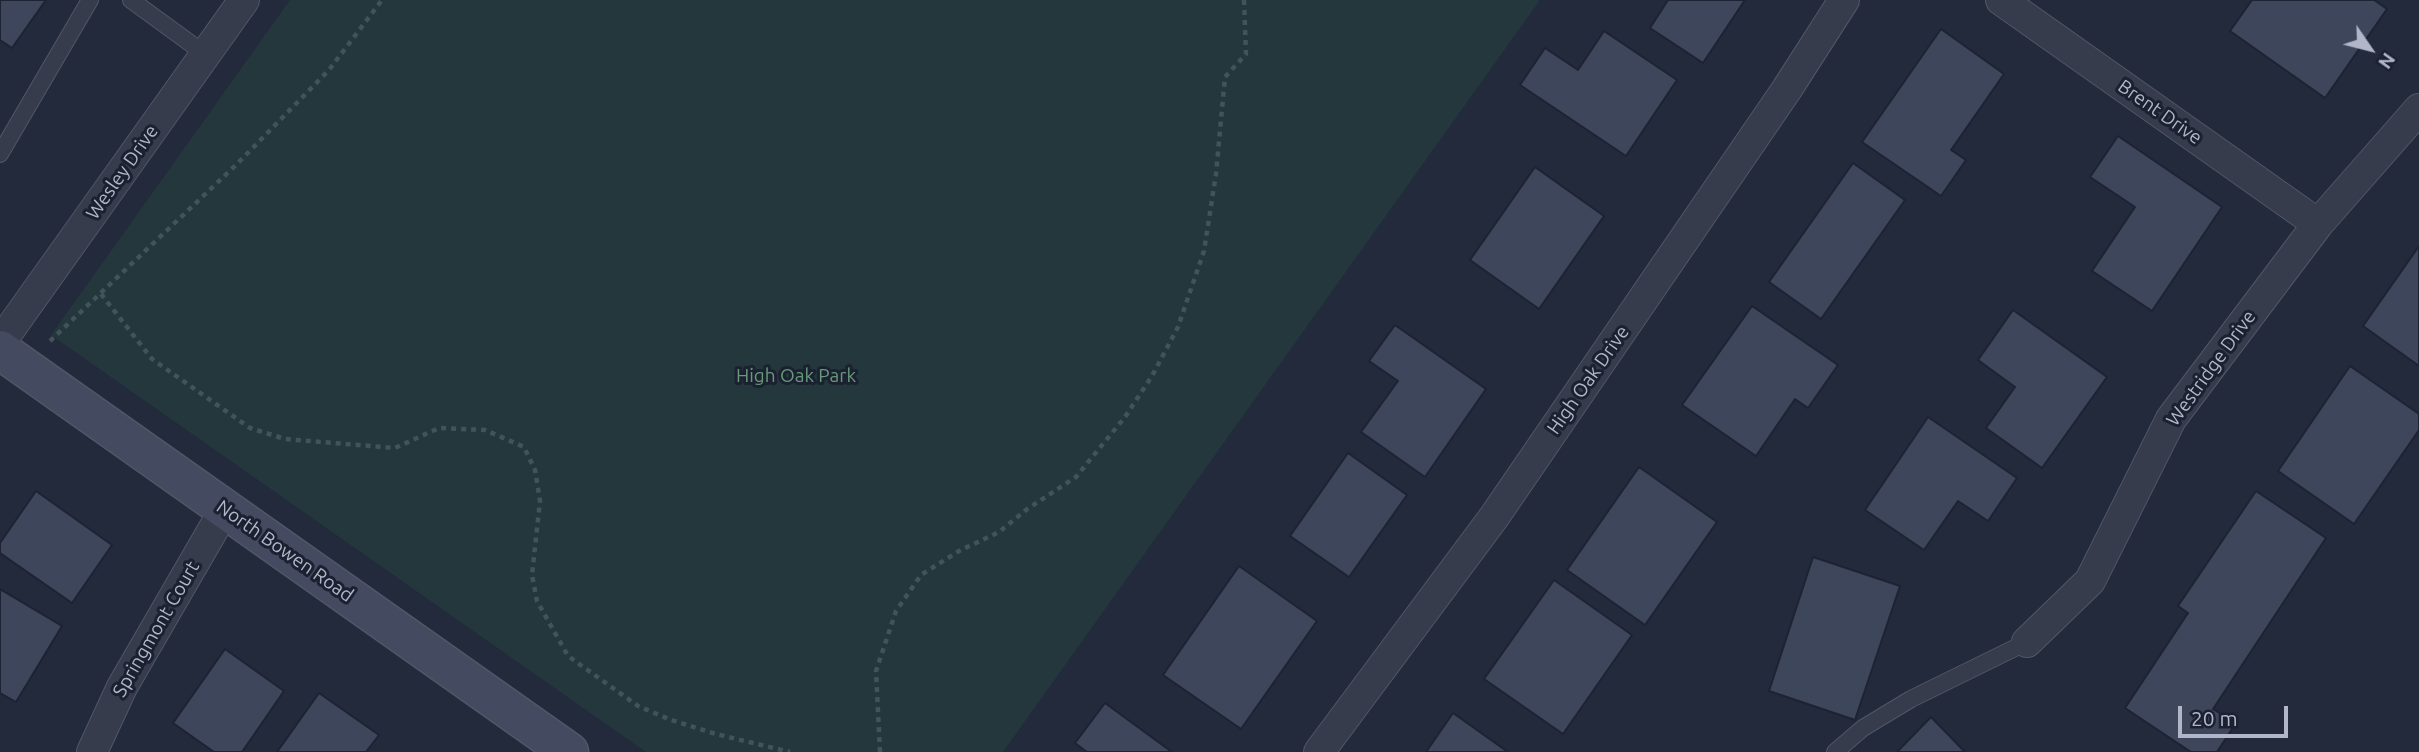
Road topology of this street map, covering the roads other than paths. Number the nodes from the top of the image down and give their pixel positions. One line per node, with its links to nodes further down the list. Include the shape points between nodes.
1 (90, 0): 8 (lane)
2 (131, 0): 6 (lane)
3 (244, 0): 6 (street, Wesley Drive)
4 (1844, 0): 15 (street, High Oak Drive, via 1780,101 1501,505)
5 (2001, 0): 9 (street, Brent Drive)
6 (205, 54): 10 (street, Wesley Drive)
7 (2419, 109): 9 (street, Westridge Drive)
8 (0, 154)
9 (2318, 225): 12 (street, Westridge Drive, via 2171,419 2091,581)
10 (9, 354): 11 (street, North Bowen Road)
11 (225, 509): 13 (street, Springmont Court, via 122,687); 14 (street, North Bowen Road)
12 (2027, 642): 16 (lane, via 1911,699 1863,728)
13 (92, 752)
14 (569, 752)
15 (1319, 752)
16 (1835, 752)

